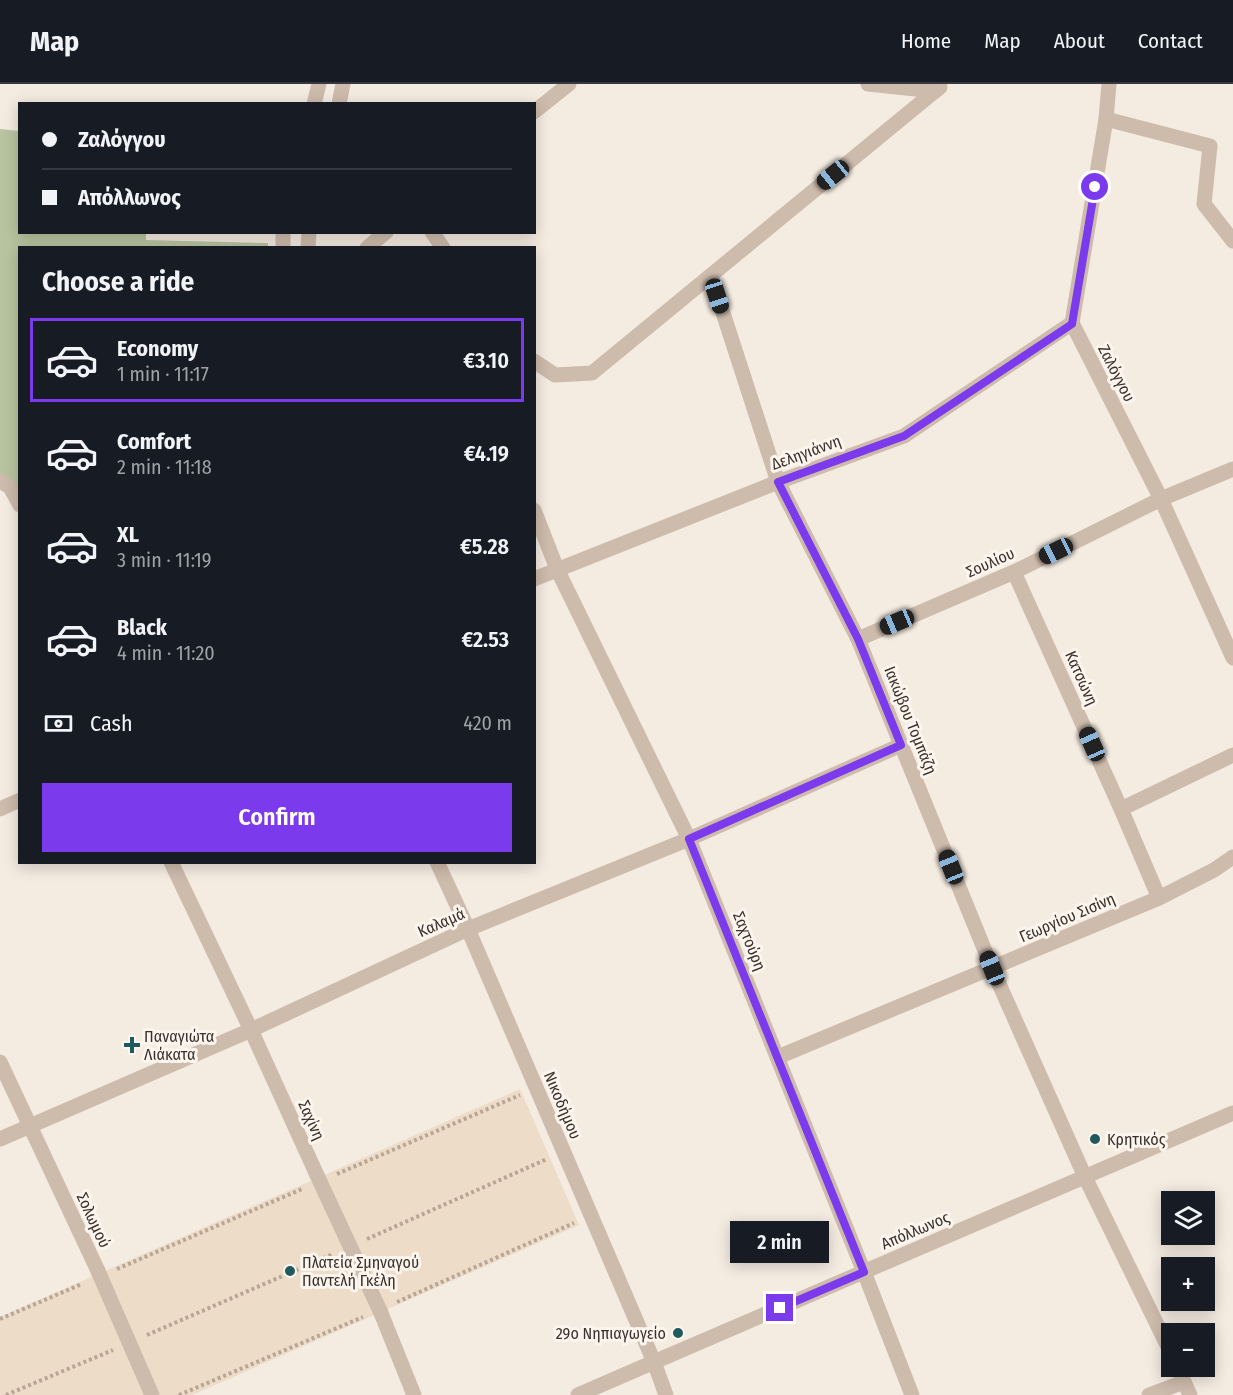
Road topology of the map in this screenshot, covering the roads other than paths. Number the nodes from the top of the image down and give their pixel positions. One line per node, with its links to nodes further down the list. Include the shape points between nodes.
1 (319, 84): 7 (street)
2 (344, 84): 8 (street)
3 (569, 84): 9 (street)
4 (868, 84): 6 (street)
5 (1109, 84): 10 (street)
6 (940, 87): 14 (street)
7 (314, 102)
8 (340, 102)
9 (536, 110)
10 (1106, 119): 12 (street, via 1210,146 1204,204); 15 (street)
11 (384, 234): 13 (street)
12 (1233, 241)
13 (369, 246)
14 (711, 276): 16 (street, via 592,373 555,375); 19 (street, Ιακώβου Τομπάζη)
15 (1072, 324): 19 (street, Δεληγιάννη, via 904,436); 20 (street, Ζαλόγγου)
16 (536, 362)
17 (1233, 469): 20 (street, Σουλίου)
18 (0, 481): 21 (street, via 10,487)
19 (778, 482): 23 (street, Δεληγιάννη); 26 (street, Ιακώβου Τομπάζη)
20 (1161, 499): 24 (street, Σουλίου); 27 (street, Ζαλόγγου)
21 (18, 501)
22 (536, 515): 23 (street, Σαχτούρη)
23 (557, 569): 25 (street, Δεληγιάννη); 33 (street, Σαχτούρη)
24 (1014, 572): 26 (street, Σουλίου); 32 (street, Κατσώνη)
25 (536, 578)
26 (858, 639): 28 (street, Ιακώβου Τομπάζη)
27 (1233, 658)
28 (901, 745): 33 (street, Καλαμά); 39 (street, Ιακώβου Τομπάζη)
29 (1233, 755): 32 (street)
30 (18, 801): 31 (street)
31 (0, 809)
32 (1121, 809): 37 (street, Κατσώνη)
33 (689, 839): 38 (street, Καλαμά); 41 (street, Σαχτούρη)
34 (1233, 857): 37 (street, Γεωργίου Σισίνη)
35 (172, 864): 40 (street, Σαχίνη)
36 (438, 864): 38 (street, Νικοδήμου)
37 (1159, 898): 39 (street, Γεωργίου Σισίνη)
38 (468, 929): 40 (street, Καλαμά); 49 (street, Νικοδήμου)
39 (992, 968): 41 (street, Γεωργίου Σισίνη); 46 (street, Ιακώβου Τομπάζη)
40 (251, 1030): 44 (street, Καλαμά); 52 (street, Σαχίνη, via 381,1313)
41 (778, 1057): 47 (street, Σαχτούρη)
42 (0, 1062): 44 (street, Σολωμού)
43 (1233, 1113): 46 (street, Απόλλωνος)
44 (29, 1126): 45 (street, Καλαμά); 51 (street, Σολωμού, via 100,1274)
45 (0, 1139)
46 (1085, 1177): 47 (street, Απόλλωνος); 48 (street, Ιακώβου Τομπάζη)
47 (864, 1272): 49 (street, Απόλλωνος); 55 (street, Σαχτούρη)
48 (1161, 1332)
49 (654, 1362): 53 (street, Απόλλωνος); 54 (street, Νικοδήμου)
50 (1187, 1388): 56 (street)
51 (152, 1395)
52 (414, 1395)
53 (578, 1395)
54 (666, 1395)
55 (912, 1395)
56 (1149, 1395)

